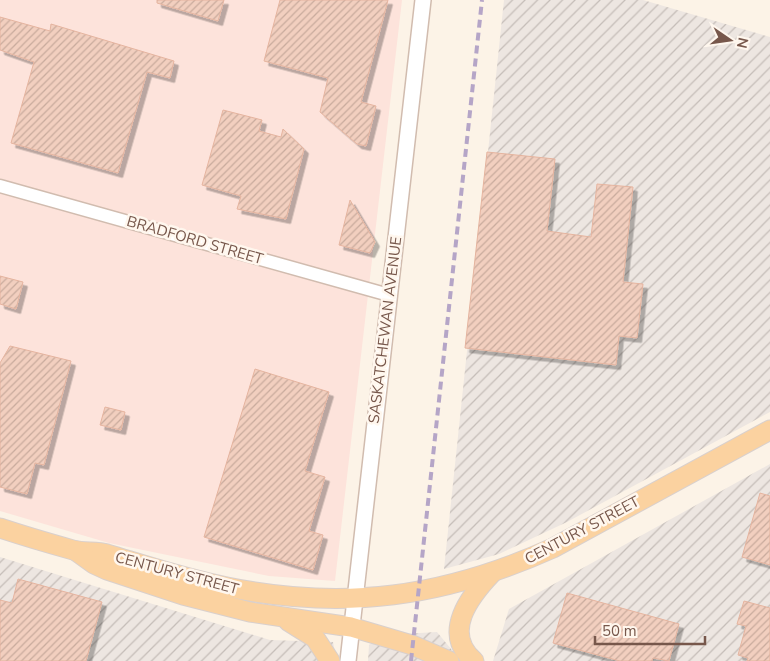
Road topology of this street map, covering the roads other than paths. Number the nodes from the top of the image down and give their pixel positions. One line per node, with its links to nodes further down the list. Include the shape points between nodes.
1 (423, 0): 3 (street, SASKATCHEWAN AVENUE)
2 (0, 186): 3 (street, BRADFORD STREET)
3 (389, 295): 8 (street, SASKATCHEWAN AVENUE)
4 (770, 430): 7 (main road, CENTURY STREET, via 553,548)
5 (0, 528): 6 (main road, CENTURY STREET)
6 (75, 550): 8 (main road, CENTURY STREET, via 104,554 246,591); 9 (main road, via 94,564 131,579 220,605)
7 (493, 572): 8 (main road, CENTURY STREET, via 418,593); 14 (main road, via 469,598 459,626 464,650)
8 (354, 598): 10 (street, SASKATCHEWAN AVENUE)
9 (278, 616): 10 (main road); 11 (main road, via 316,638)
10 (351, 627): 12 (street, SASKATCHEWAN AVENUE); 13 (main road, via 412,645)
11 (330, 661)
12 (348, 661)
13 (449, 661)
14 (474, 661)

